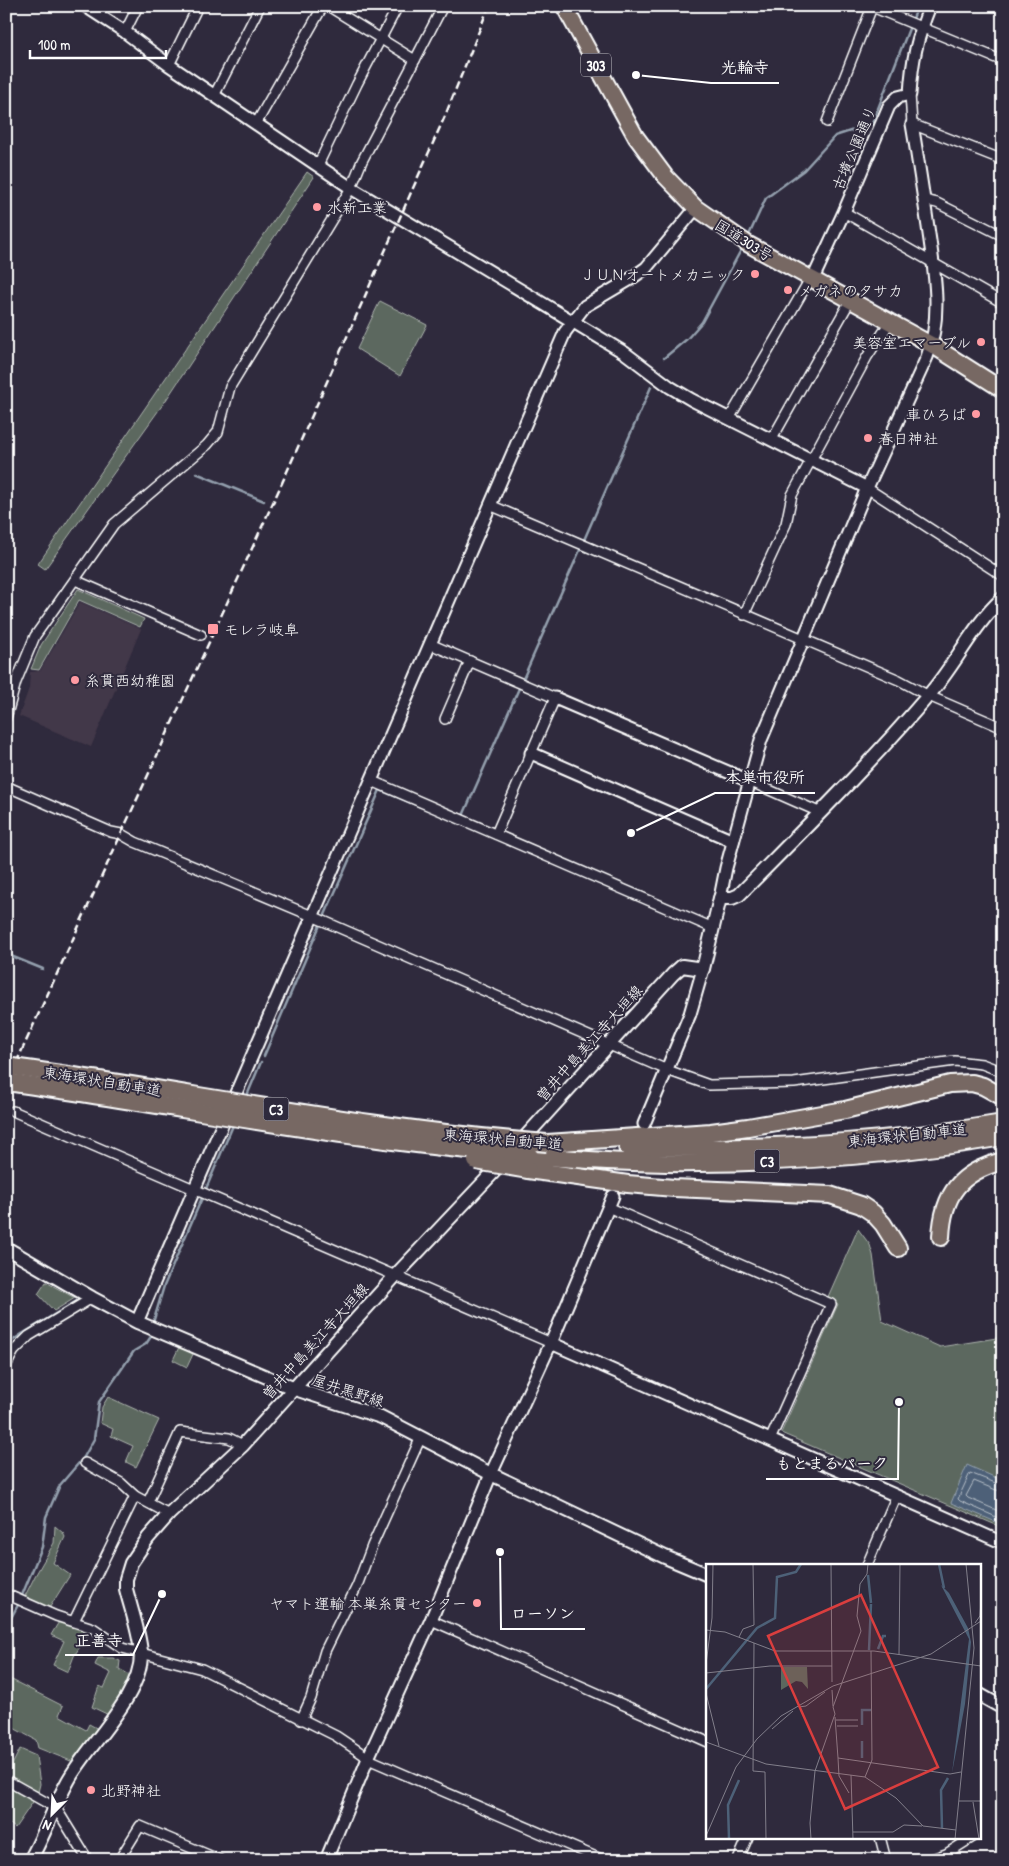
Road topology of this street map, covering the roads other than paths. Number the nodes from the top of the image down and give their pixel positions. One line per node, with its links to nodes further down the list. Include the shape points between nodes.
1 (85, 6): 13 (street)
2 (138, 6): 13 (street)
3 (198, 6): 17 (street)
4 (260, 6): 19 (street)
5 (323, 6): 21 (street)
6 (328, 6): 14 (street)
7 (398, 6): 14 (street)
8 (443, 6): 15 (street)
9 (564, 6): 27 (highway, 国道303号 / 303, via 636,137 665,176)
10 (930, 6): 12 (street)
11 (871, 7): 12 (street); 20 (street)
12 (915, 26): 16 (street); 18 (street)
13 (124, 32): 17 (street)
14 (382, 40): 15 (street); 24 (street)
15 (415, 60): 25 (street, via 362,160)
16 (1003, 61)
17 (169, 65): 19 (street)
18 (910, 94): 22 (street); 28 (street, 古墳公園通り, via 898,97 889,106)
19 (214, 96): 21 (street)
20 (827, 122)
21 (256, 124): 24 (street)
22 (912, 124): 23 (street); 26 (street)
23 (1003, 160)
24 (318, 165): 25 (street)
25 (351, 188): 34 (street); 44 (street, via 230,387 218,432 207,446 114,524)
26 (924, 200): 29 (street, via 937,203); 30 (street)
27 (696, 208): 31 (highway, 国道303号 / 303, via 736,236); 34 (street, via 646,268 591,301)
28 (844, 212): 30 (street); 31 (street, 古墳公園通り)
29 (1003, 236)
30 (933, 263): 33 (street); 36 (street, via 936,319)
31 (811, 280): 32 (highway, 国道303号 / 303); 38 (street)
32 (850, 301): 35 (highway, 国道303号 / 303); 39 (street)
33 (1003, 303)
34 (572, 321): 38 (street, via 625,353 670,387); 42 (street)
35 (890, 322): 36 (highway, 国道303号 / 303); 40 (street, via 867,357)
36 (932, 345): 37 (highway, 国道303号 / 303); 41 (street)
37 (1003, 390)
38 (730, 419): 39 (street)
39 (772, 439): 40 (street)
40 (812, 460): 41 (street); 46 (street, via 792,495 786,524)
41 (867, 488): 43 (street); 48 (street)
42 (490, 505): 46 (street); 49 (street)
43 (1003, 576)
44 (75, 580): 47 (street); 51 (street, via 35,636)
45 (1003, 598): 53 (main road, via 980,624)
46 (744, 615): 48 (street)
47 (201, 635)
48 (802, 640): 53 (street, via 899,680); 60 (street, via 769,718)
49 (430, 644): 50 (street); 59 (street)
50 (470, 661): 54 (street); 56 (street)
51 (16, 682): 52 (street); 55 (street)
52 (6, 688)
53 (929, 696): 57 (street); 62 (main road)
54 (555, 698): 58 (street); 60 (street)
55 (6, 718)
56 (445, 719)
57 (1003, 728)
58 (531, 753): 63 (street); 64 (street)
59 (372, 781): 63 (street); 66 (street)
60 (749, 781): 62 (street); 64 (street)
61 (6, 786): 66 (street)
62 (819, 812): 65 (main road, via 739,895)
63 (496, 834): 67 (street)
64 (734, 841): 65 (street)
65 (720, 898): 67 (main road)
66 (312, 916): 69 (street); 82 (street)
67 (713, 928): 68 (main road)
68 (703, 969): 69 (main road, 曽井中島美江寺大垣線, via 682,966 672,974); 71 (street, via 690,1014)
69 (609, 1045): 71 (street); 88 (main road, 曽井中島美江寺大垣線)
70 (6, 1066): 79 (highway, 東海環状自動車道 / C3, bridge, via 426,1132)
71 (667, 1070): 72 (street, via 709,1085 794,1083 955,1061 982,1064); 77 (street)
72 (1003, 1072)
73 (6, 1082): 81 (highway, 東海環状自動車道 / C3, bridge)
74 (1003, 1097): 79 (highway, via 983,1086 950,1084 845,1110 748,1127)
75 (13, 1111): 82 (street)
76 (1003, 1123): 79 (highway, 東海環状自動車道 / C3, via 900,1136 747,1148)
77 (644, 1124)
78 (1003, 1137): 81 (highway, 東海環状自動車道 / C3, via 879,1154 792,1160)
79 (547, 1143)
80 (1003, 1161): 85 (highway, via 975,1171 954,1189 944,1212)
81 (529, 1163): 87 (highway, via 628,1184 830,1195 861,1205 873,1213)
82 (193, 1190): 88 (street); 90 (street)
83 (613, 1196): 84 (street)
84 (608, 1207): 91 (street); 95 (street, via 831,1304)
85 (941, 1237)
86 (6, 1248): 89 (main road, 屋井黒野線)
87 (898, 1248)
88 (396, 1275): 91 (street); 93 (main road, 曽井中島美江寺大垣線)
89 (92, 1298): 90 (main road, 屋井黒野線); 92 (street, via 20,1343)
90 (137, 1322): 93 (main road, 屋井黒野線)
91 (550, 1343): 95 (street); 98 (street)
92 (6, 1366)
93 (295, 1389): 94 (main road, 屋井黒野線, via 369,1412); 96 (main road, 曽井中島美江寺大垣線)
94 (421, 1437): 98 (main road, 屋井黒野線); 112 (street, via 357,1586 325,1651)
95 (770, 1440): 100 (street)
96 (243, 1445): 101 (street, via 229,1438 180,1432); 102 (main road, 曽井中島美江寺大垣線)
97 (85, 1463): 99 (street, via 121,1483)
98 (491, 1474): 105 (main road, 屋井黒野線); 107 (street)
99 (135, 1496): 101 (street); 108 (street)
100 (896, 1497): 103 (street); 104 (street)
101 (148, 1502): 102 (street)
102 (169, 1514): 109 (main road, 曽井中島美江寺大垣線, via 139,1551 126,1580)
103 (1003, 1543)
104 (867, 1564)
105 (706, 1574)
106 (6, 1594): 108 (street)
107 (430, 1620): 113 (street); 114 (street)
108 (74, 1621): 109 (street, via 93,1628 122,1648)
109 (141, 1654): 112 (street, via 202,1669); 116 (main road, via 130,1691 68,1780)
110 (982, 1696): 111 (main road)
111 (1003, 1708)
112 (301, 1720): 114 (street)
113 (706, 1741)
114 (368, 1756): 124 (street); 125 (street, via 373,1761)
115 (6, 1780): 116 (street)
116 (56, 1808): 120 (main road); 121 (street)
117 (748, 1838): 126 (street)
118 (880, 1838): 127 (street)
119 (971, 1838): 128 (street, via 946,1854)
120 (30, 1860)
121 (88, 1860)
122 (119, 1860): 123 (street, via 140,1826)
123 (220, 1860)
124 (326, 1860)
125 (603, 1860)
126 (738, 1860)
127 (886, 1860)
128 (929, 1860)

